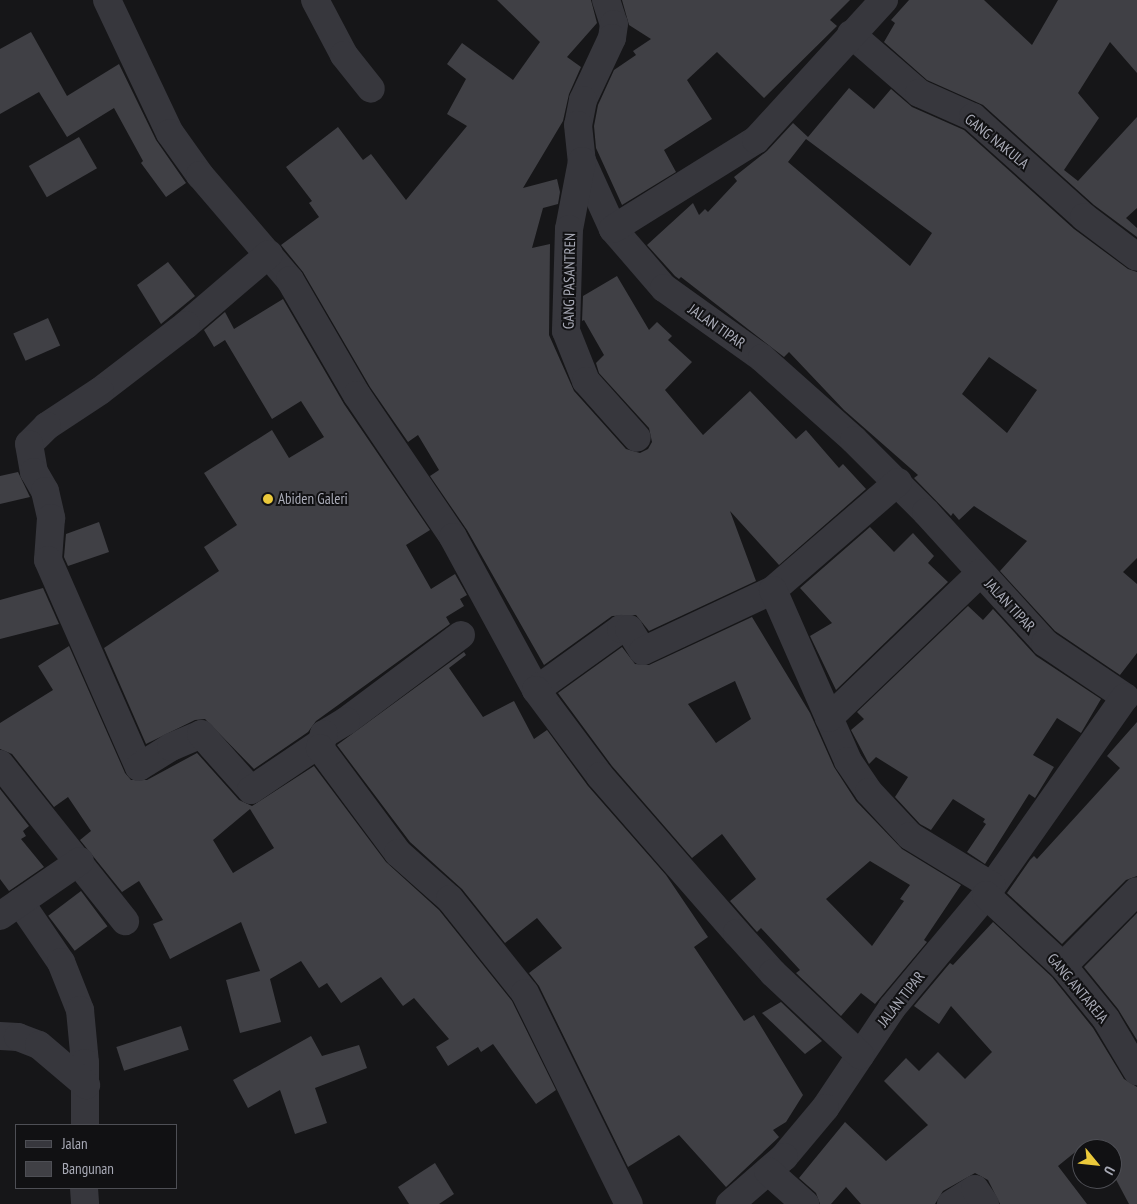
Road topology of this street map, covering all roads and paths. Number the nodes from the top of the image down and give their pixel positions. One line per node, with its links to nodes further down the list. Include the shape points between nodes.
1 (107, 0): 8 (street, via 170,133 200,174)
2 (315, 0): 5 (street, via 348,61)
3 (606, 0): 6 (street, JALAN TIPAR, via 614,24 612,38 583,100 578,125)
4 (864, 13): 7 (street, via 756,140); 9 (street, GANG NAKULA, via 919,93 973,118 1084,216)
5 (371, 89)
6 (582, 161): 7 (street, JALAN TIPAR); 10 (street, GANG PASANTREN, via 570,229 566,331 586,381)
7 (612, 229): 11 (street, JALAN TIPAR, via 664,288 762,358)
8 (269, 254): 15 (street, via 290,280 356,395 453,537); 18 (street, via 186,325 100,391 47,426 29,444 34,472 45,491 51,518 48,560 139,767 171,747 201,734 251,790)
9 (1137, 257)
10 (637, 438)
11 (898, 482): 12 (street, JALAN TIPAR); 13 (street)
12 (980, 573): 16 (street, JALAN TIPAR, via 1045,643); 17 (street)
13 (773, 590): 15 (street, via 644,651 629,629 620,629); 17 (street, GANG ANTAREJA)
14 (460, 635): 18 (street, via 324,734)
15 (536, 690): 27 (street, via 600,776 743,940)
16 (1133, 695): 22 (street, JALAN TIPAR)
17 (829, 718): 22 (street, GANG ANTAREJA, via 848,761 869,792 904,831)
18 (319, 744): 34 (street, via 323,755 398,853 450,899 525,993)
19 (0, 764): 20 (street)
20 (80, 861): 23 (street); 24 (street)
21 (1137, 890): 25 (street)
22 (989, 891): 25 (street, GANG ANTAREJA); 27 (street, JALAN TIPAR, via 892,1008)
23 (10, 909): 29 (street, via 61,962 80,1010)
24 (125, 921)
25 (1063, 966): 28 (street, GANG ANTAREJA, via 1106,1019)
26 (0, 1036): 29 (street, via 18,1037 39,1045)
27 (860, 1056): 31 (street, JALAN TIPAR, via 825,1108)
28 (1137, 1071)
29 (86, 1085): 30 (street)
30 (85, 1124)
31 (768, 1171): 35 (street, JALAN TIPAR); 36 (street)
32 (84, 1189): 33 (street)
33 (85, 1204)
34 (629, 1204)
35 (730, 1204)
36 (804, 1204)
37 (951, 1204): 38 (street, via 975,1189)
38 (985, 1204)

